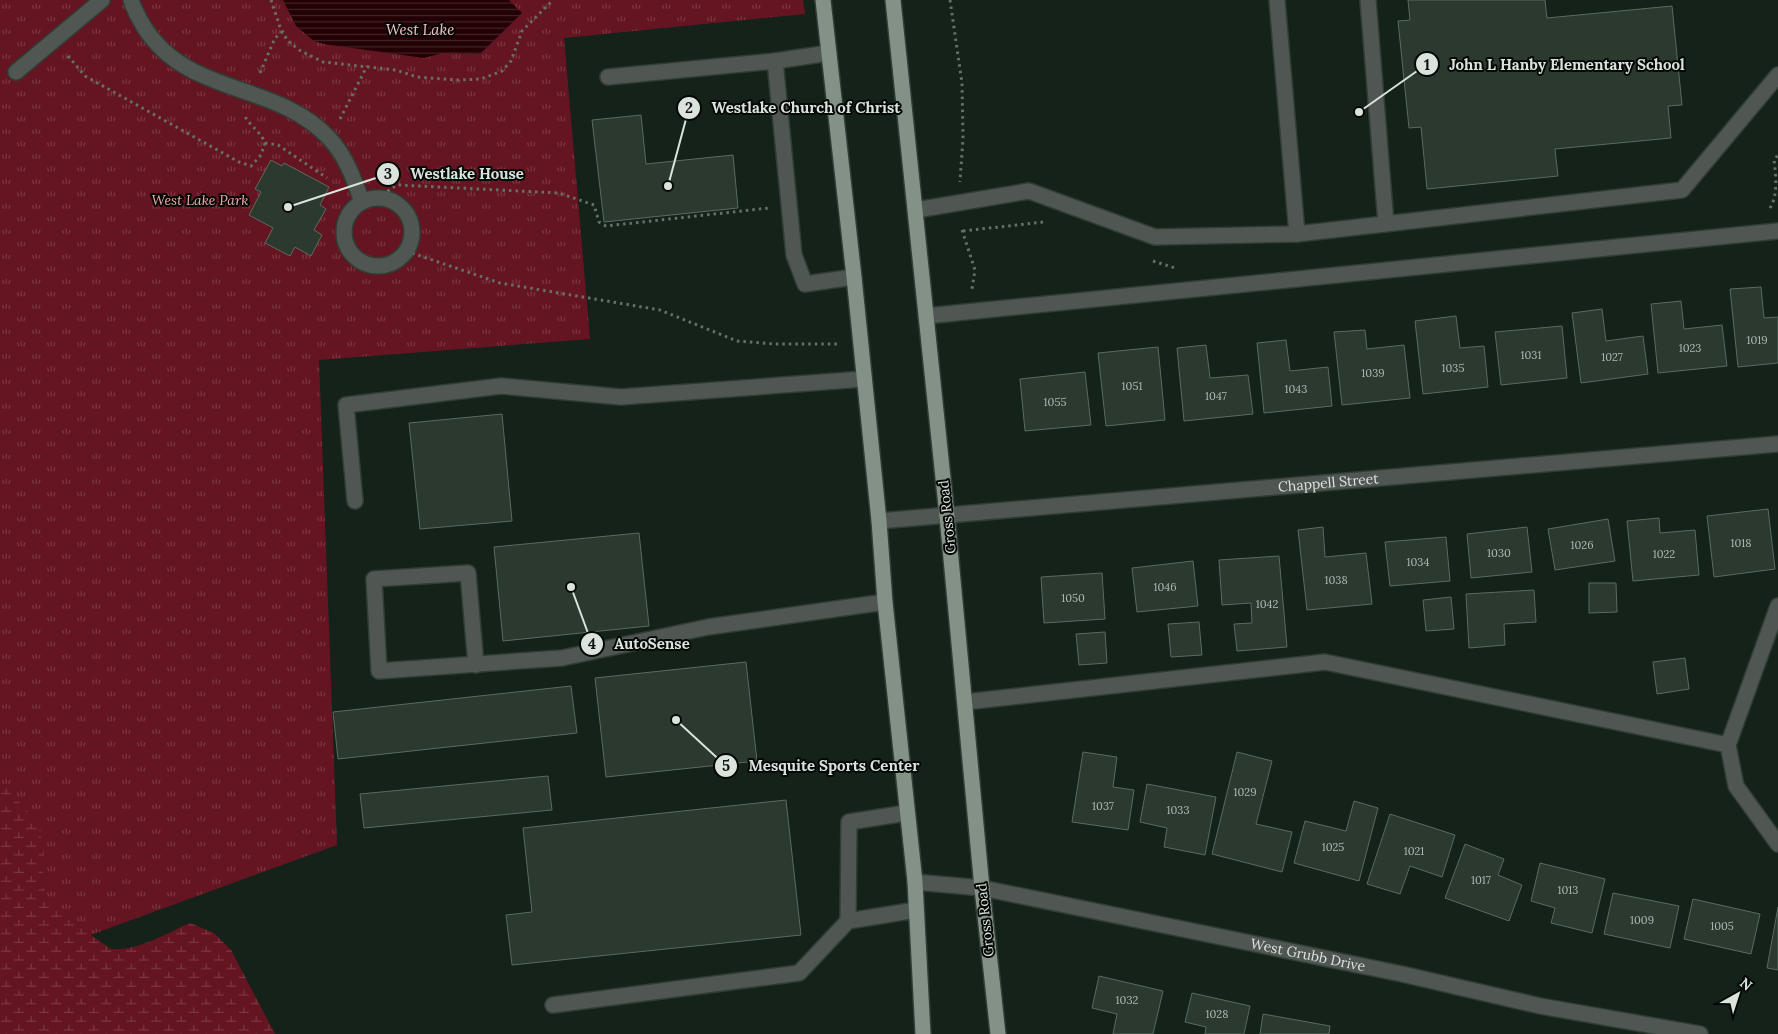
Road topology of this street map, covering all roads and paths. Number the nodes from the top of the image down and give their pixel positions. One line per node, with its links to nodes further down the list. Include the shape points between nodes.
1 (102, 0): 11 (street)
2 (131, 0): 18 (street, via 154,41 188,70)
3 (271, 0): 10 (path)
4 (553, 0): 14 (path, via 522,30 511,61 502,71 481,79 417,77)
5 (823, 0): 12 (main road)
6 (893, 0): 26 (main road, Gross Road)
7 (950, 0): 24 (path, via 962,83 964,138)
8 (1277, 0): 29 (street)
9 (1368, 0): 27 (street)
10 (282, 32): 14 (path, via 299,50 323,62); 18 (path, via 275,38)
11 (54, 40): 15 (street); 20 (path, via 85,76 239,162 251,166)
12 (829, 54): 13 (street); 31 (main road)
13 (775, 61): 17 (street); 25 (street)
14 (367, 66): 19 (path)
15 (16, 72)
16 (1778, 75): 27 (street, via 1682,190)
17 (608, 77)
18 (251, 93): 19 (street, via 307,119); 20 (path, via 244,117)
19 (329, 138): 21 (street, via 347,162)
20 (266, 143): 21 (path, via 278,145 340,187)
21 (356, 187): 23 (street)
22 (381, 198): 23 (street); 25 (path, via 399,185 558,193 594,205 599,222 606,226); 30 (street, via 402,207 410,219 413,233)
23 (362, 202): 30 (street, via 351,211 345,224 344,238 350,252 360,262 374,266 388,265)
24 (959, 203): 26 (street); 29 (street, via 1029,191 1155,237); 32 (path, via 963,231 975,270 973,288)
25 (790, 205): 31 (street, via 794,255 805,284)
26 (916, 210): 33 (main road, Gross Road)
27 (1386, 224): 29 (street)
28 (1778, 231): 32 (street)
29 (1297, 234)
30 (406, 251): 34 (path, via 500,283 660,310 737,342)
31 (854, 278): 34 (main road)
32 (962, 313): 33 (street)
33 (926, 316): 38 (main road, Gross Road)
34 (860, 344): 35 (main road)
35 (864, 379): 37 (street, via 621,398 501,386 346,405); 39 (main road)
36 (1778, 444): 38 (street, Chappell Street)
37 (355, 501)
38 (947, 516): 39 (street, Chappell Street); 43 (main road, Gross Road)
39 (879, 522): 40 (main road)
40 (885, 602): 42 (street, via 708,627 562,658); 45 (main road)
41 (1778, 606): 44 (street)
42 (476, 664): 42 (street, via 379,671 374,579 468,573)
43 (965, 702): 44 (street, via 1325,662); 48 (main road, Gross Road)
44 (1728, 745): 46 (street, via 1736,786)
45 (906, 813): 47 (main road); 50 (street, via 849,822)
46 (1778, 844)
47 (915, 882): 48 (street, West Grubb Drive); 49 (main road)
48 (982, 888): 52 (street, West Grubb Drive, via 1402,974); 54 (main road, Gross Road)
49 (916, 910): 50 (street); 53 (main road)
50 (848, 921): 51 (street, via 799,973)
51 (553, 1005)
52 (1630, 1028): 55 (street, West Grubb Drive)
53 (923, 1034)
54 (998, 1034)
55 (1700, 1034)

